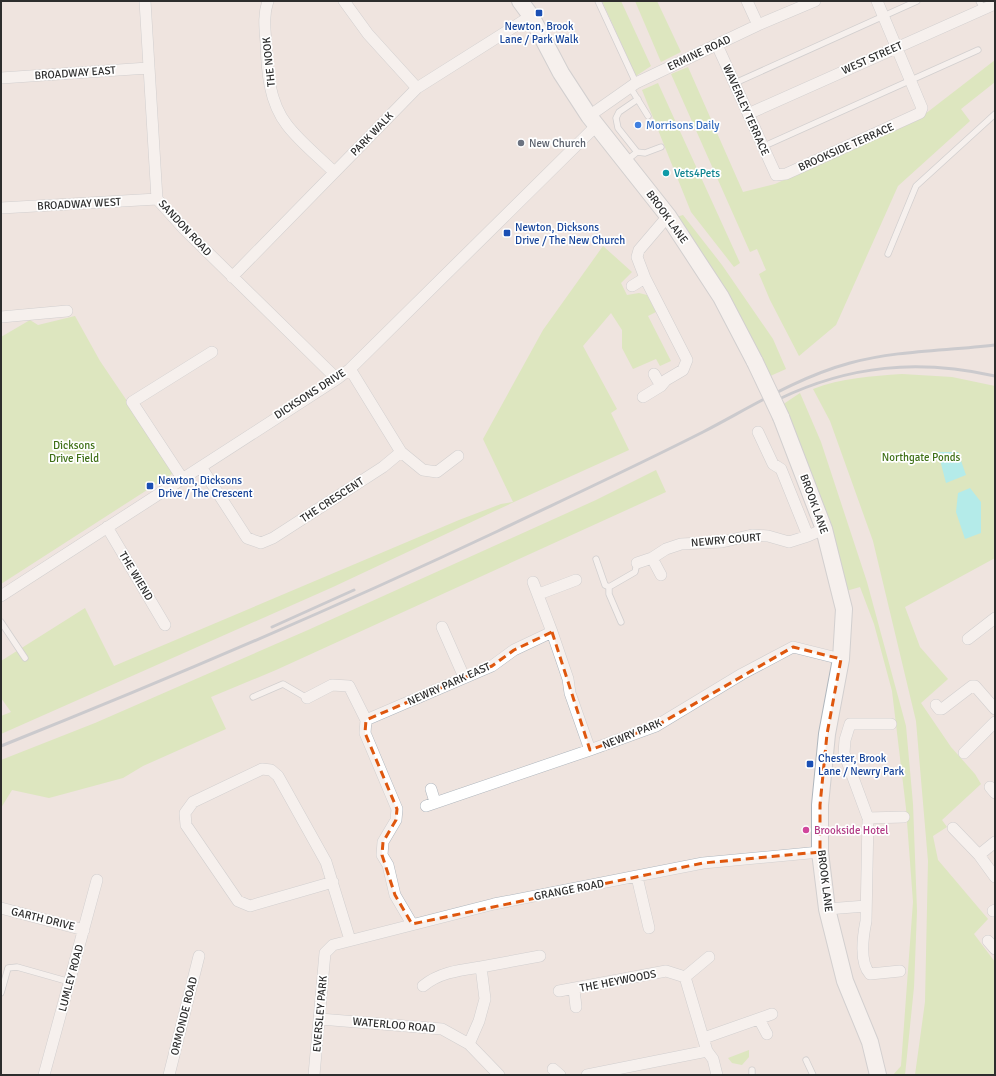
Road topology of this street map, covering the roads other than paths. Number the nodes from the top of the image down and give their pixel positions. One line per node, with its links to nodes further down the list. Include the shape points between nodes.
1 (145, 1): 18 (street, SANDON ROAD)
2 (268, 1): 32 (street, THE NOOK, via 264,10 266,56 268,80 274,102 287,125)
3 (344, 1): 23 (street, via 368,34)
4 (520, 1): 12 (street, BROOK LANE)
5 (598, 1): 22 (lane)
6 (747, 1): 14 (street)
7 (815, 1): 14 (street, ERMINE ROAD)
8 (877, 1): 13 (street)
9 (917, 1): 13 (lane)
10 (995, 4): 11 (street, WEST STREET)
11 (981, 5): 16 (street, WEST STREET)
12 (531, 16): 23 (street, PARK WALK); 28 (street, BROOK LANE, via 561,73)
13 (883, 16): 16 (street); 21 (lane)
14 (758, 25): 15 (street, ERMINE ROAD)
15 (717, 45): 21 (street, WAVERLEY TERRACE); 22 (street, ERMINE ROAD)
16 (896, 47): 20 (street); 25 (street, WEST STREET)
17 (978, 50): 20 (lane)
18 (148, 68): 19 (street, BROADWAY EAST); 34 (street, SANDON ROAD)
19 (1, 78)
20 (910, 80): 29 (lane); 33 (street, BROOKSIDE TERRACE, via 922,108 915,116 786,174)
21 (735, 82): 25 (street, WAVERLEY TERRACE)
22 (633, 85): 24 (lane); 28 (street, ERMINE ROAD)
23 (417, 88): 32 (street, PARK WALK)
24 (638, 98): 27 (lane); 31 (lane, via 619,112 616,118)
25 (748, 114): 29 (street, WAVERLEY TERRACE)
26 (995, 114): 37 (lane, via 916,186)
27 (648, 116)
28 (593, 121): 31 (street, BROOK LANE); 44 (street, DICKSONS DRIVE)
29 (762, 146): 33 (street, WAVERLEY TERRACE)
30 (661, 147): 31 (lane)
31 (631, 157): 36 (street, BROOK LANE)
32 (334, 172): 38 (street, PARK WALK)
33 (776, 175)
34 (157, 199): 35 (street, BROADWAY WEST); 38 (street, SANDON ROAD)
35 (1, 208)
36 (668, 216): 39 (street, via 639,250 637,257); 55 (street, BROOK LANE, bridge, via 721,297 755,362 781,417)
37 (888, 254)
38 (232, 277): 46 (street, SANDON ROAD)
39 (645, 278): 40 (street); 47 (street, via 687,360 683,370)
40 (632, 286)
41 (67, 311): 42 (street)
42 (1, 317)
43 (212, 352): 53 (street, via 132,402)
44 (350, 368): 46 (street, DICKSONS DRIVE); 50 (street)
45 (654, 374): 47 (street)
46 (337, 379): 52 (street, DICKSONS DRIVE)
47 (661, 386): 48 (street)
48 (643, 397)
49 (758, 432): 56 (street, via 773,464 781,469)
50 (401, 452): 51 (street, via 423,470 437,472); 52 (street, THE CRESCENT, via 376,472 273,538 261,543 247,538)
51 (458, 456)
52 (201, 467): 53 (street, DICKSONS DRIVE)
53 (182, 478): 54 (street, DICKSONS DRIVE)
54 (107, 527): 65 (street, DICKSONS DRIVE); 69 (street, THE WIEND)
55 (824, 529): 56 (street, NEWRY COURT); 74 (street, BROOK LANE, via 844,609)
56 (808, 536): 57 (street, NEWRY COURT, via 789,542 752,535 722,542 681,544 666,549)
57 (652, 558): 59 (street, NEWRY COURT); 60 (street)
58 (596, 559): 63 (lane, via 605,585)
59 (637, 563): 63 (lane, via 635,572)
60 (661, 575)
61 (576, 580): 64 (street)
62 (533, 582): 64 (street)
63 (609, 587): 68 (lane, via 609,594)
64 (539, 594): 71 (street)
65 (1, 596)
66 (995, 618): 72 (street)
67 (1, 622): 73 (lane)
68 (621, 622)
69 (166, 625)
70 (442, 627): 75 (street)
71 (552, 632): 75 (street, NEWRY PARK EAST, via 514,650 492,666); 83 (street)
72 (968, 639)
73 (26, 658)
74 (841, 659): 83 (street, NEWRY PARK, via 792,647 656,726); 90 (street, BROOK LANE, via 827,734 820,805)
75 (464, 677): 80 (street, NEWRY PARK EAST)
76 (253, 697): 77 (lane, via 283,684)
77 (308, 698): 80 (street, via 332,685 349,686)
78 (936, 704): 79 (street, via 942,709 961,693 975,686)
79 (995, 709)
80 (366, 720): 99 (street, via 364,733 397,809 396,820 383,842 382,855 388,866 395,895)
81 (995, 722): 84 (street)
82 (891, 724): 87 (street, via 850,724 845,740 844,754)
83 (590, 750): 85 (street, NEWRY PARK, via 430,804)
84 (964, 753)
85 (431, 789)
86 (904, 817): 87 (street)
87 (868, 818): 96 (street)
88 (953, 828): 91 (street)
89 (995, 842): 91 (street)
90 (820, 852): 93 (street, GRANGE ROAD, via 703,863); 98 (street, BROOK LANE)
91 (979, 855): 92 (street)
92 (995, 876)
93 (637, 877): 99 (street, GRANGE ROAD, via 494,904); 100 (street)
94 (97, 880): 101 (street, LUMLEY ROAD)
95 (333, 882): 95 (street, via 326,862 278,776 271,770 262,769 193,802 186,812 186,825 238,901 250,906); 102 (street)
96 (866, 906): 98 (street); 108 (street, via 865,968 870,974)
97 (1, 908): 101 (street, GARTH DRIVE)
98 (827, 909): 131 (street, BROOK LANE, via 845,981 870,1042)
99 (412, 924): 102 (street, GRANGE ROAD)
100 (648, 928)
101 (84, 930): 110 (street, LUMLEY ROAD)
102 (350, 940): 103 (street, GRANGE ROAD, via 333,945)
103 (325, 953): 117 (street, EVERSLEY PARK)
104 (199, 956): 125 (street, ORMONDE ROAD)
105 (540, 956): 107 (street)
106 (709, 957): 109 (street)
107 (481, 967): 111 (street, via 449,972 431,979); 121 (street, via 485,999)
108 (900, 971)
109 (685, 977): 112 (street, THE HEYWOODS, via 666,972); 120 (street)
110 (70, 982): 114 (lane, via 17,967 8,968); 124 (street, LUMLEY ROAD)
111 (423, 986)
112 (574, 989): 113 (street, THE HEYWOODS); 115 (street, THE HEYWOODS)
113 (559, 991)
114 (1, 993)
115 (576, 1008)
116 (772, 1014): 118 (street)
117 (320, 1019): 121 (street, WATERLOO ROAD, via 442,1029); 126 (street, EVERSLEY PARK)
118 (759, 1019): 119 (street); 120 (street)
119 (767, 1034)
120 (704, 1038): 122 (street)
121 (469, 1044): 127 (street, WATERLOO ROAD)
122 (707, 1051): 128 (street); 129 (street, via 713,1059)
123 (806, 1060): 130 (lane)
124 (44, 1075)
125 (169, 1075)
126 (314, 1075)
127 (499, 1075)
128 (587, 1075)
129 (717, 1075)
130 (813, 1075)
131 (878, 1075)

